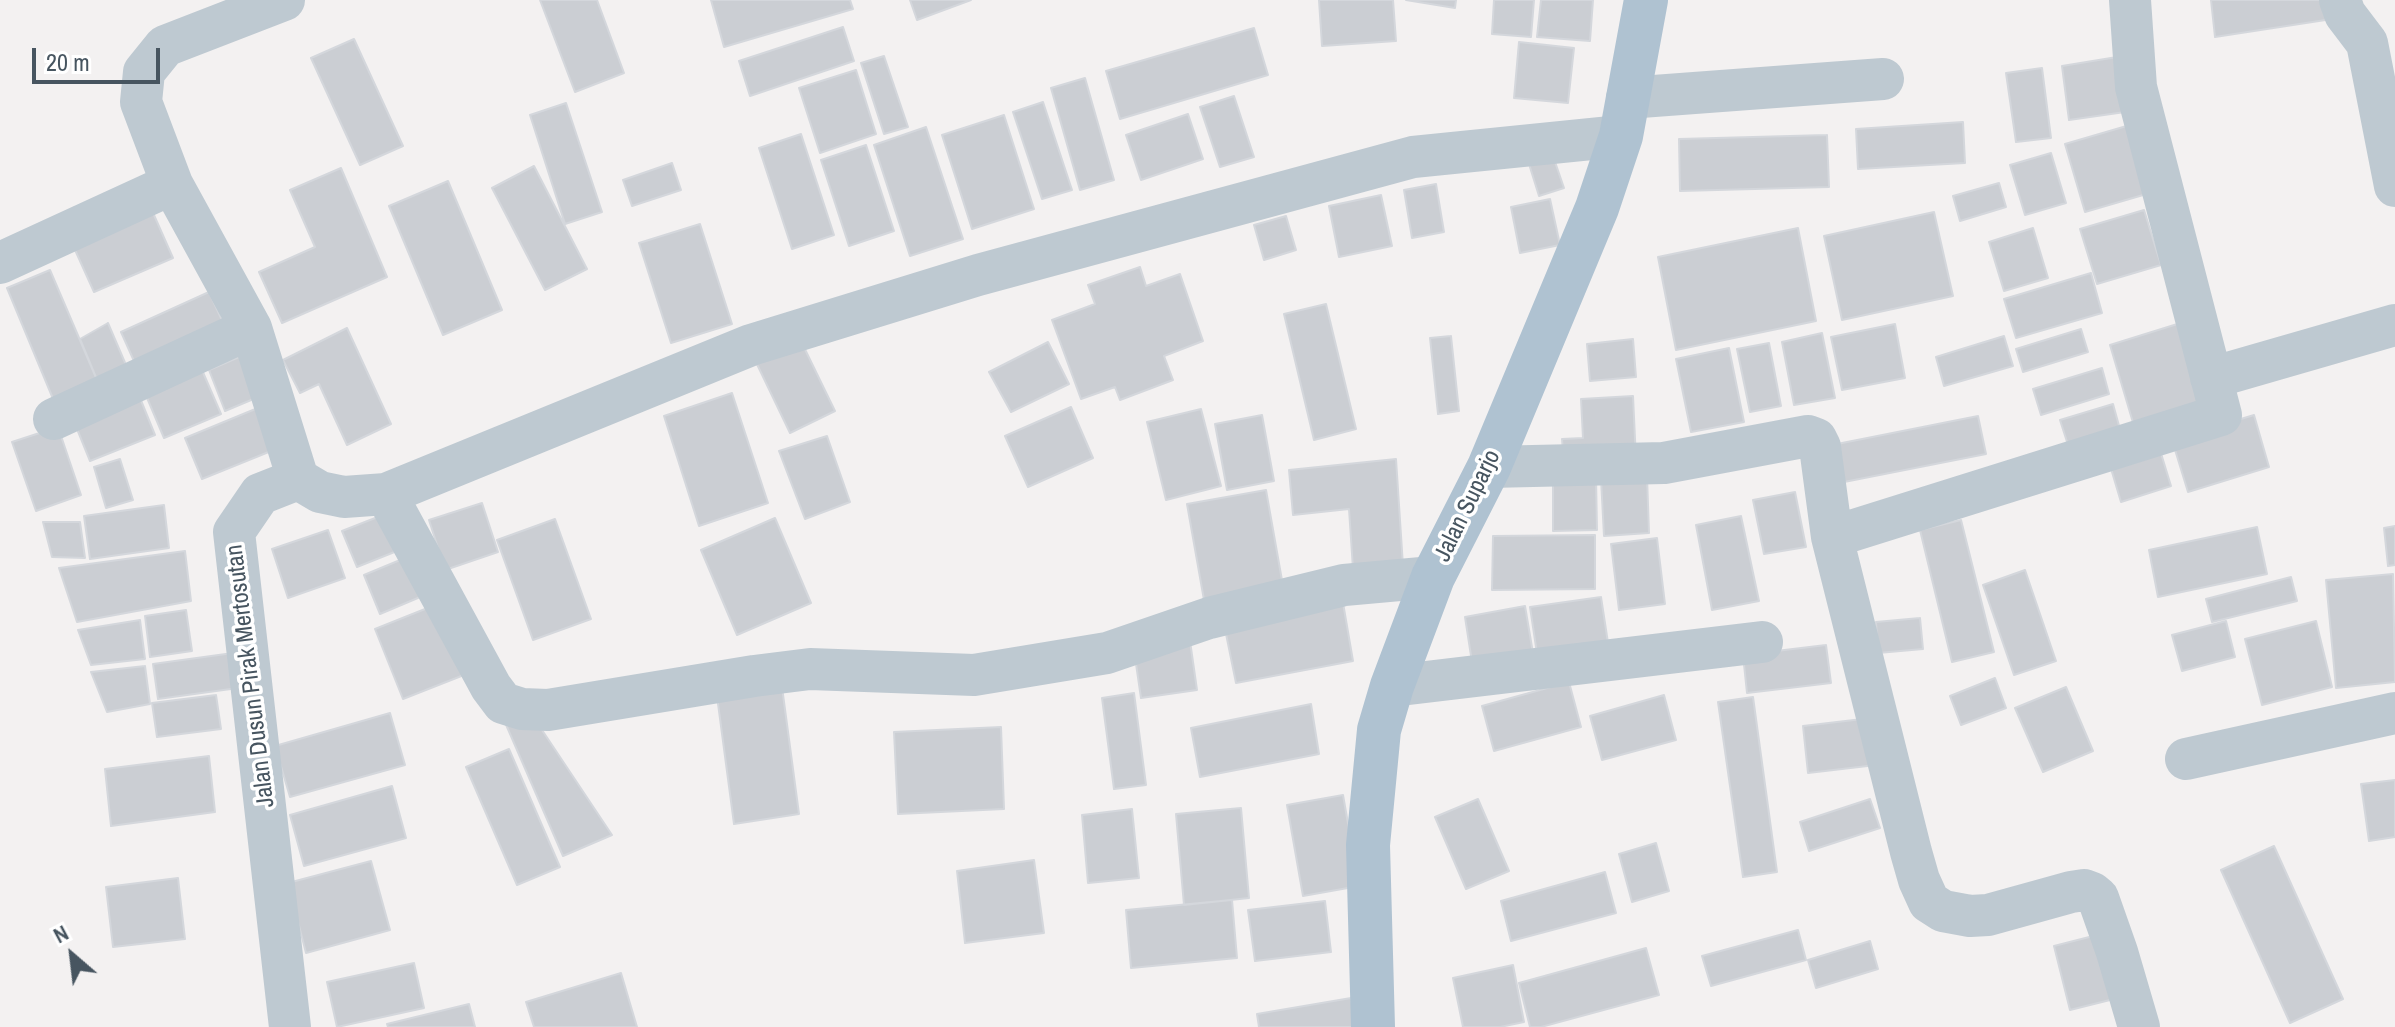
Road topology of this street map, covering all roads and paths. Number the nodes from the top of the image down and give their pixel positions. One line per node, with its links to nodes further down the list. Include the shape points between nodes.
1 (284, 0): 7 (street, via 165,46 144,72 141,102)
2 (1646, 0): 6 (main road, Jalan Suparjo)
3 (2130, 0): 12 (street, via 2136,87)
4 (2340, 0): 8 (street, via 2367,43)
5 (1883, 79): 6 (street)
6 (1624, 117): 14 (main road, Jalan Suparjo, via 1597,208); 16 (street, via 1413,157 978,275 751,345)
7 (172, 184): 9 (street); 11 (street)
8 (2395, 186)
9 (0, 263)
10 (2395, 325): 12 (street)
11 (251, 328): 13 (street); 15 (street)
12 (2211, 378): 17 (street, via 2221,415)
13 (54, 419)
14 (1489, 467): 17 (street, via 1664,463 1811,437 1820,447); 18 (main road, Jalan Suparjo)
15 (298, 479): 16 (street, via 320,492 344,497); 23 (street, Jalan Dusun Pirak Mertosutan, via 260,494 234,532)
16 (386, 494): 18 (street, via 491,687 503,703 522,709 548,710 810,669 974,675 1107,653 1209,618 1344,585)
17 (1832, 537): 25 (street, via 1911,852 1929,902 1970,916 2071,892 2092,893 2117,952)
18 (1433, 577): 20 (main road, Jalan Suparjo)
19 (1762, 642): 20 (street)
20 (1392, 686): 24 (main road, Jalan Suparjo, via 1379,730 1368,845)
21 (2395, 713): 22 (street)
22 (2186, 759)
23 (290, 1027)
24 (1373, 1027)
25 (2139, 1027)

